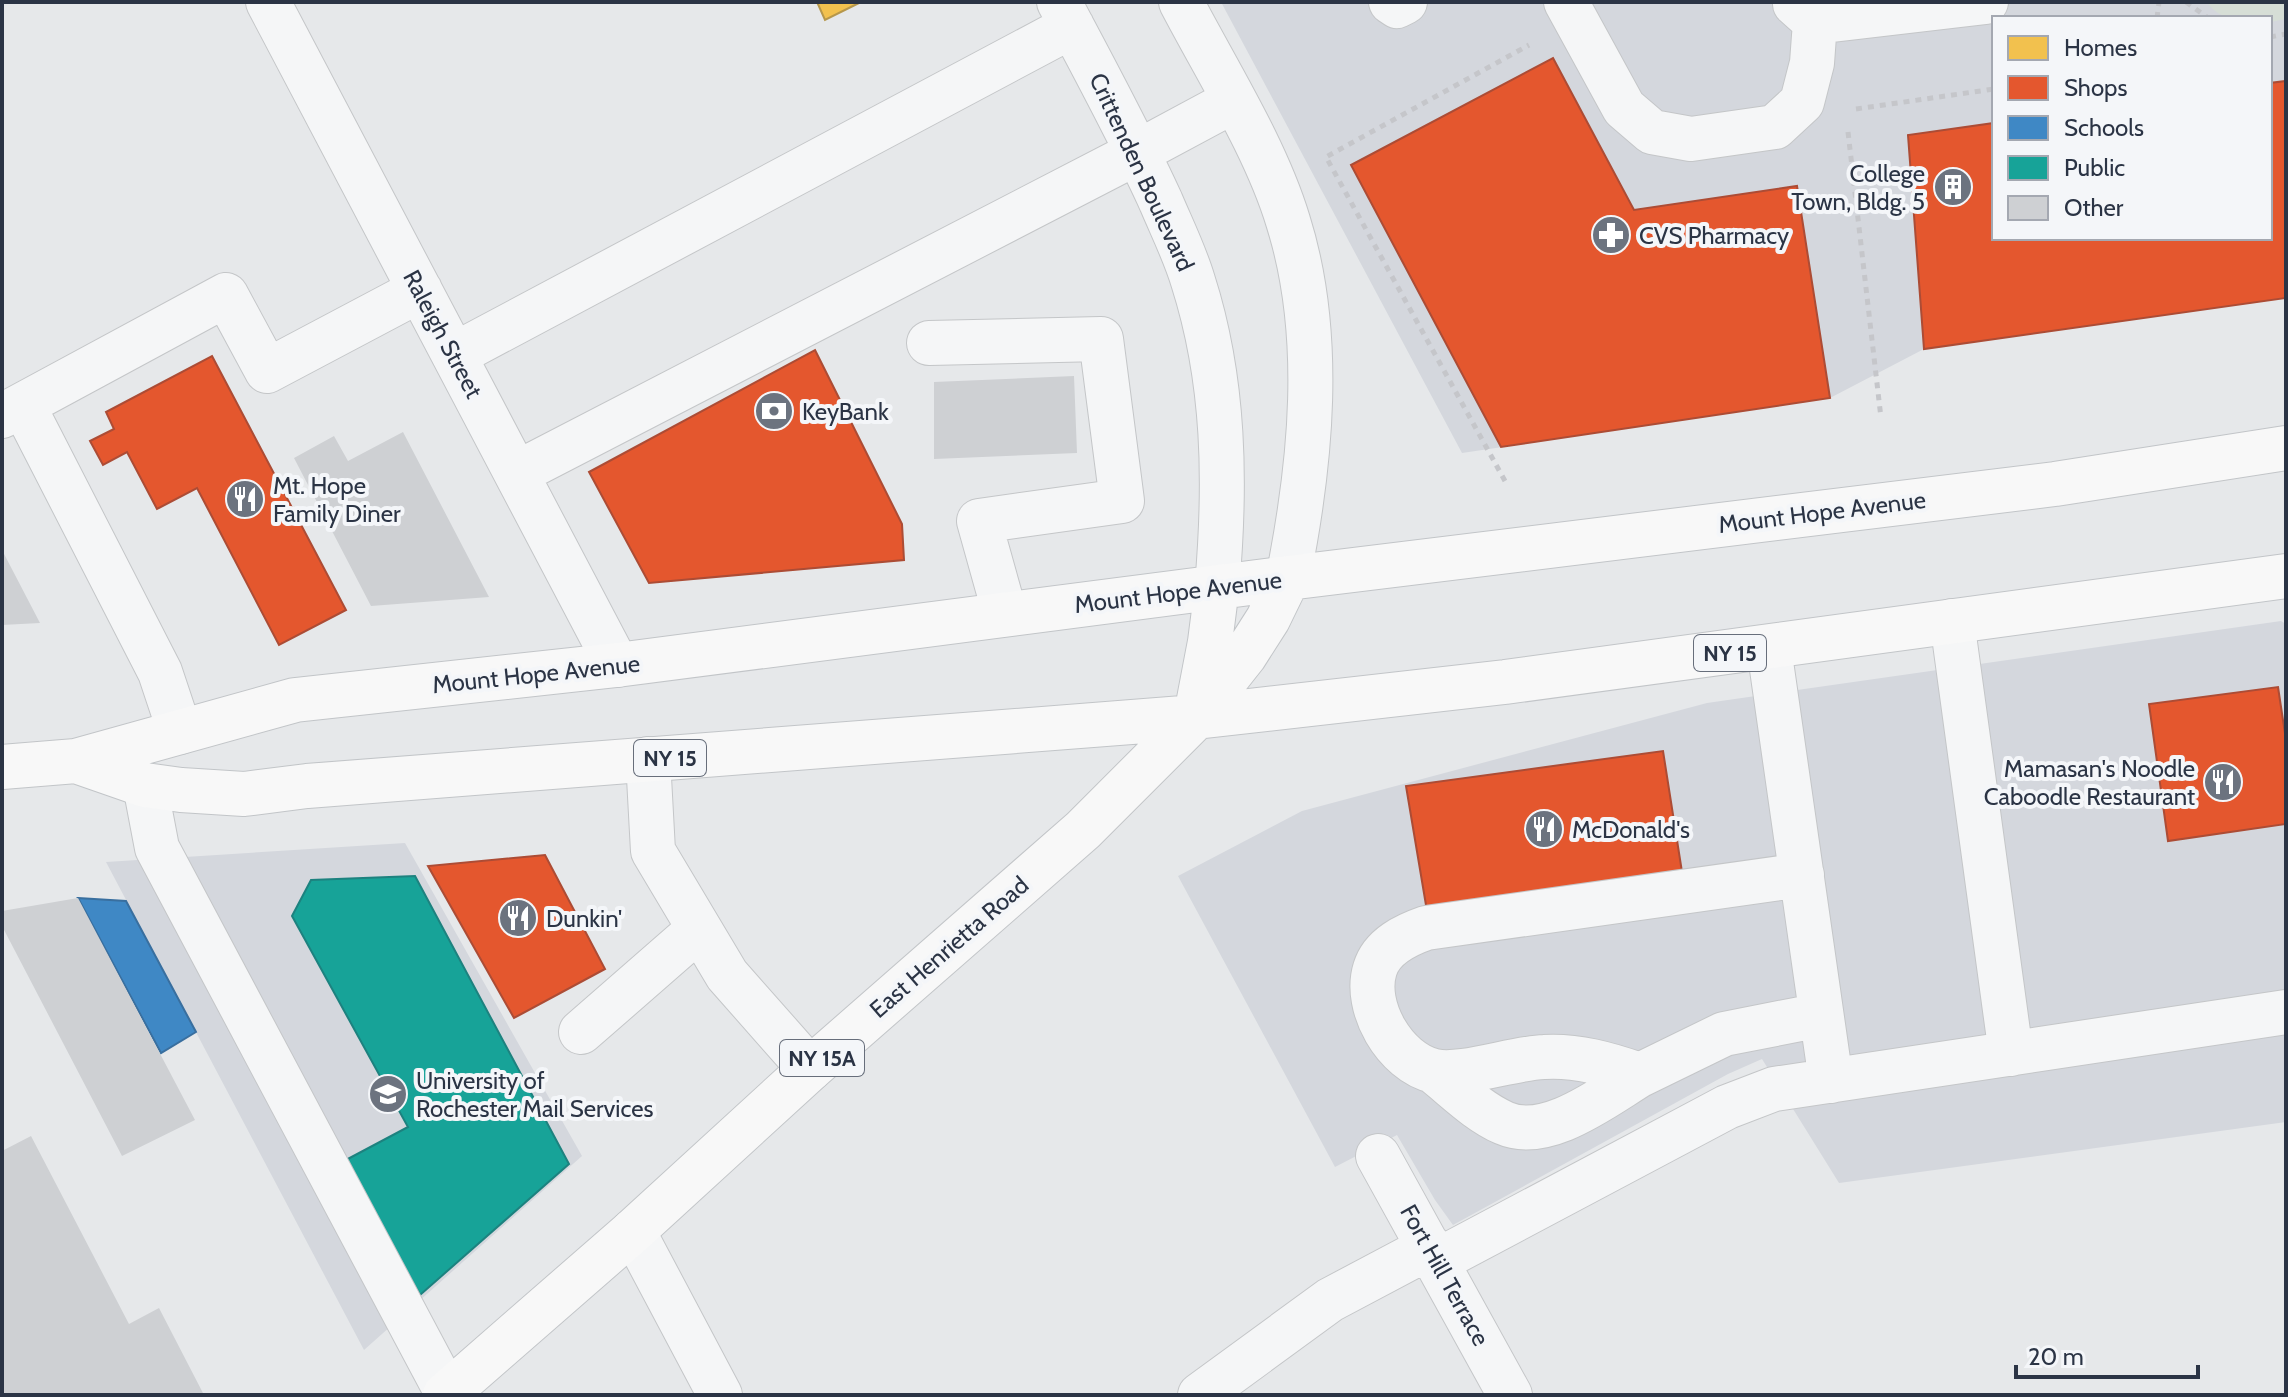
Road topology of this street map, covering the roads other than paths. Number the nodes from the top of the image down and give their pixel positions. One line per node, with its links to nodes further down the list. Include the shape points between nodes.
1 (268, 2): 11 (street, Raleigh Street)
2 (1181, 2): 9 (street)
3 (1391, 2): 4 (street)
4 (1405, 2)
5 (1566, 2): 7 (street, via 1624,108 1652,132 1691,139 1775,127 1802,102 1812,63)
6 (1986, 2): 7 (street)
7 (1804, 12)
8 (1065, 14): 10 (street, Crittenden Boulevard); 13 (street)
9 (1233, 101): 10 (street); 18 (street, via 1267,164 1304,281 1307,439 1302,507)
10 (1138, 152): 16 (street); 19 (street, Crittenden Boulevard, via 1193,279 1209,343 1223,461)
11 (420, 290): 13 (street, Raleigh Street); 14 (street, via 267,371 226,295)
12 (929, 343): 20 (street, via 1101,339 1122,501 979,521)
13 (454, 355): 16 (street, Raleigh Street)
14 (12, 410): 25 (street, via 160,672)
15 (2286, 448): 18 (main road, Mount Hope Avenue / NY 15, via 2055,484)
16 (517, 473): 23 (street, Raleigh Street)
17 (2286, 576): 21 (main road, Mount Hope Avenue / NY 15)
18 (1288, 578): 19 (main road, Mount Hope Avenue / NY 15); 24 (main road, East Henrietta Road / NY 15A, via 1245,655)
19 (1217, 587): 20 (main road, Mount Hope Avenue / NY 15); 24 (main road)
20 (1005, 614): 23 (main road, Mount Hope Avenue / NY 15)
21 (1952, 621): 22 (main road, Mount Hope Avenue / NY 15); 35 (street)
22 (1769, 648): 24 (main road, Mount Hope Avenue / NY 15); 30 (street)
23 (617, 665): 25 (main road, Mount Hope Avenue / NY 15, via 295,700)
24 (1196, 717): 26 (main road, Mount Hope Avenue / NY 15); 36 (main road, East Henrietta Road / NY 15A, via 1083,830)
25 (180, 732): 27 (main road, Mount Hope Avenue / NY 15)
26 (648, 759): 29 (main road, Mount Hope Avenue / NY 15, via 244,794); 31 (street, via 653,851)
27 (76, 761): 28 (main road, Mount Hope Avenue / NY 15); 29 (main road, Mount Hope Avenue / NY 15)
28 (2, 767)
29 (145, 785): 43 (street, via 157,848)
30 (1802, 875): 33 (street); 37 (street, via 1410,934 1387,948 1375,968 1373,993 1378,1021 1395,1044)
31 (699, 929): 34 (street); 36 (street, via 727,975)
32 (2286, 1012): 35 (street)
33 (1821, 1015): 38 (street, via 1724,1034); 39 (street)
34 (581, 1032)
35 (2011, 1054): 39 (street)
36 (810, 1069): 41 (main road, East Henrietta Road / NY 15A)
37 (1433, 1071): 38 (street, via 1543,1057 1579,1058); 38 (street, via 1479,1109 1526,1127 1571,1116)
38 (1640, 1075)
39 (1831, 1081): 42 (street, via 1774,1089 1727,1107)
40 (1378, 1156): 42 (street, Fort Hill Terrace)
41 (633, 1231): 43 (main road, East Henrietta Road / NY 15A); 44 (street)
42 (1434, 1254): 45 (street, via 1330,1300); 46 (street, Fort Hill Terrace)
43 (446, 1394)
44 (720, 1395)
45 (1200, 1395)
46 (1510, 1395)

